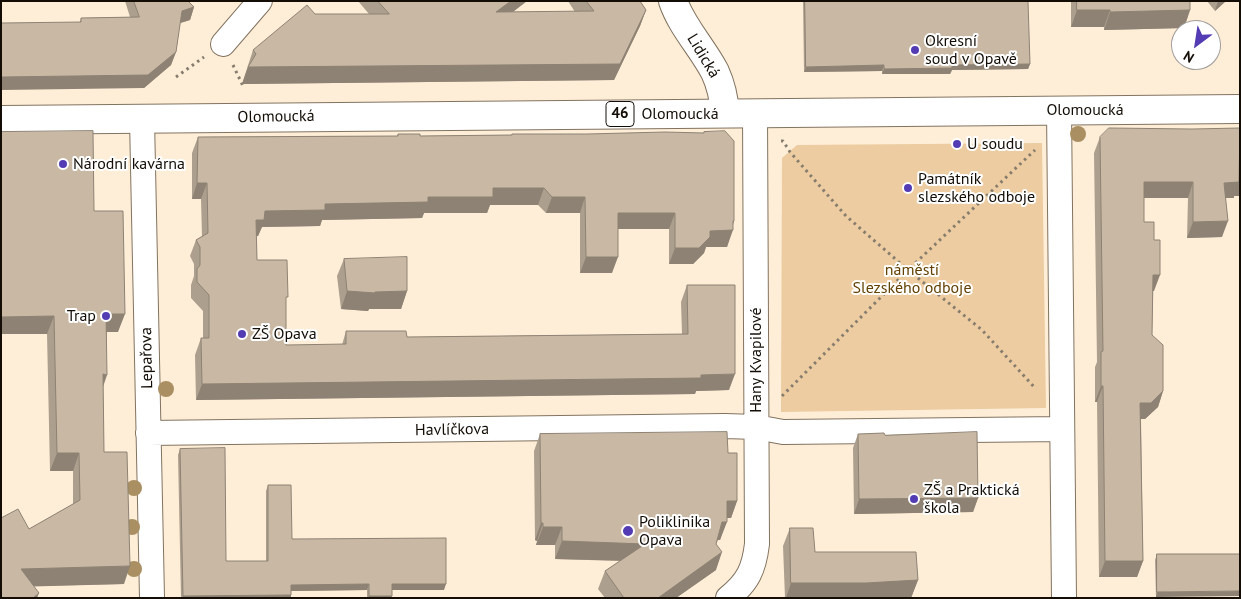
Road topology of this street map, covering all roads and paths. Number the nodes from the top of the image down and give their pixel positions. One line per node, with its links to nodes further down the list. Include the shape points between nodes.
1 (260, 1): 3 (street)
2 (673, 1): 6 (main road, Lidická, via 680,18 715,72)
3 (223, 44)
4 (1240, 109): 5 (main road, Olomoucká / 46)
5 (1058, 110): 7 (main road, Olomoucká / 46); 10 (street)
6 (726, 113): 7 (main road, Olomoucká / 46); 8 (main road, Olomoucká / 46)
7 (755, 113): 11 (street, Hany Kvapilové)
8 (142, 119): 9 (main road, Olomoucká / 46); 16 (street, Lepařova)
9 (1, 120)
10 (1059, 138): 12 (path, via 1042,143); 14 (street)
11 (755, 143): 12 (path, via 783,141 846,216); 13 (street, Hany Kvapilové)
12 (908, 270): 13 (path, via 781,397); 14 (path, via 982,330)
13 (756, 395): 15 (street, Hany Kvapilové)
14 (1062, 421): 15 (street, Havlíčkova, via 783,432); 19 (street)
15 (756, 427): 16 (street, Havlíčkova); 17 (street, Hany Kvapilové, via 755,560 743,585)
16 (148, 434): 18 (street, Lepařova)
17 (729, 597)
18 (152, 598)
19 (1064, 598)

